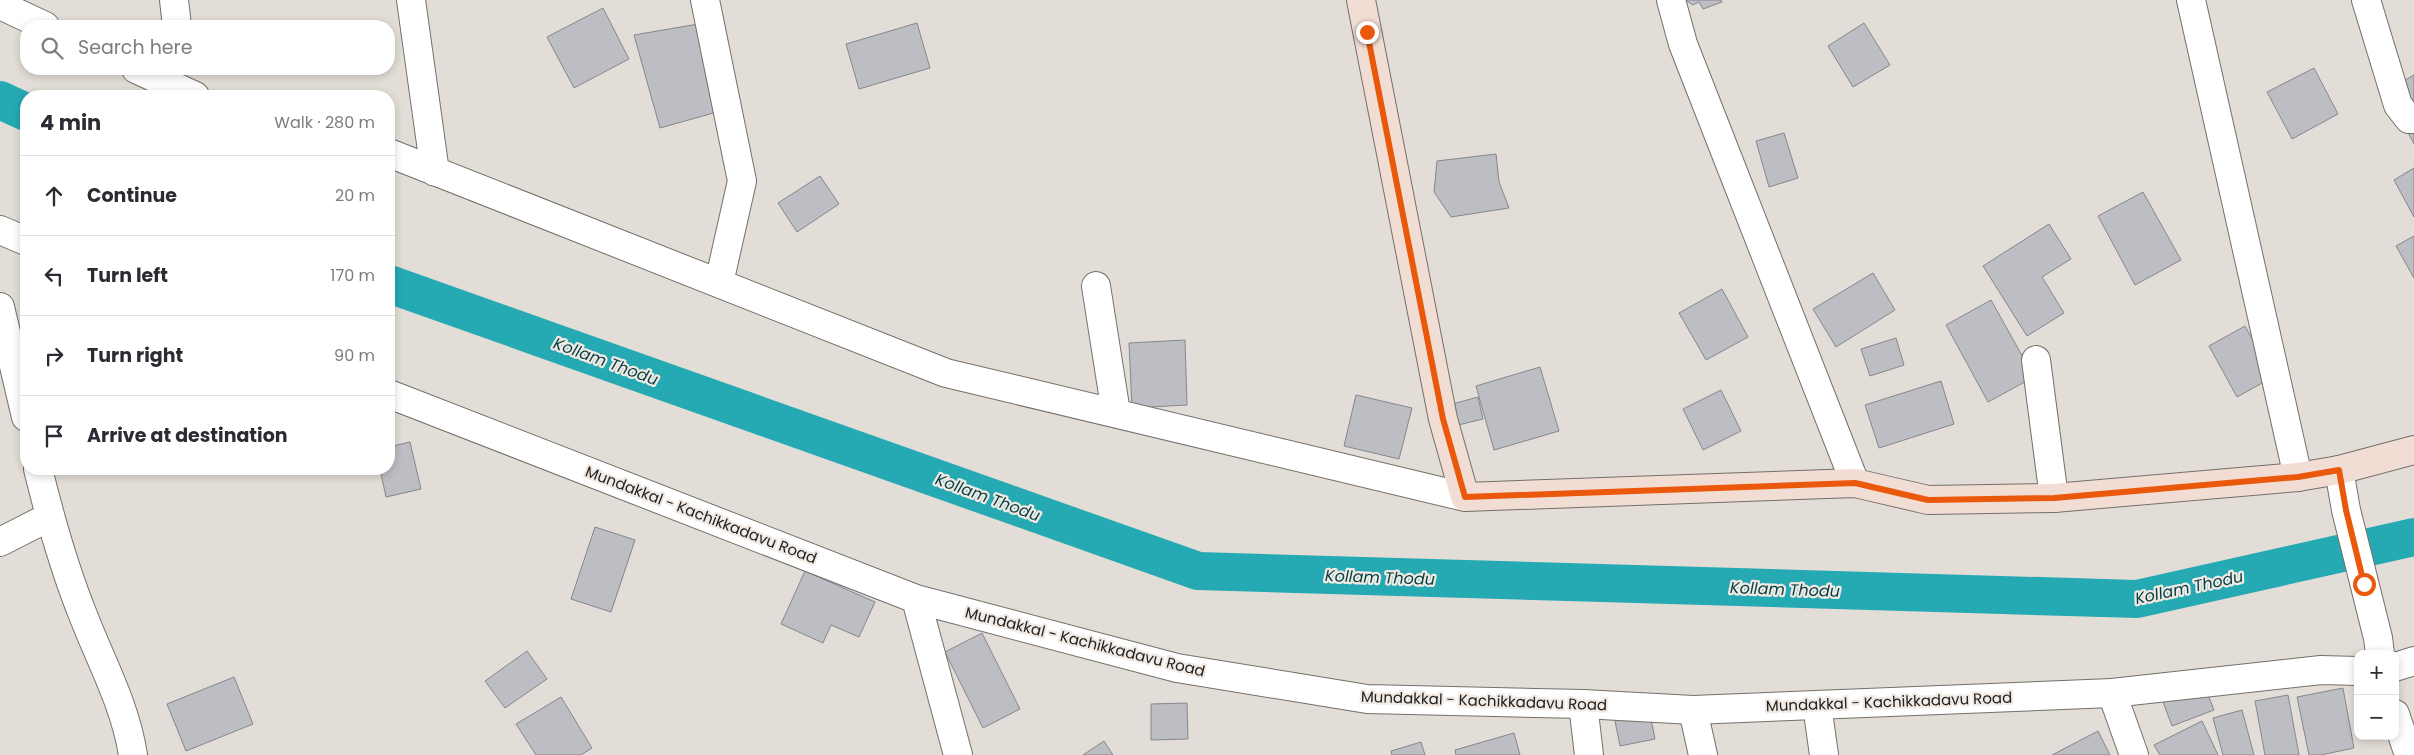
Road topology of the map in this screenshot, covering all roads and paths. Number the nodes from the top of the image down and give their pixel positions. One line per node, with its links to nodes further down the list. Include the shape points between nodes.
1 (174, 0): 10 (street)
2 (411, 0): 15 (street)
3 (705, 0): 18 (street, via 742,181)
4 (1361, 0): 30 (main road, via 1443,419)
5 (1671, 0): 29 (street, via 1684,44)
6 (2191, 0): 28 (street)
7 (2366, 0): 13 (street, via 2398,105 2409,119)
8 (0, 5): 9 (street)
9 (32, 20)
10 (176, 20)
11 (155, 75): 12 (street)
12 (187, 85)
13 (2414, 119)
14 (395, 155): 15 (street)
15 (436, 172): 18 (street)
16 (0, 230): 17 (street)
17 (20, 238)
18 (719, 284): 24 (street, via 946,373)
19 (1096, 286): 24 (street)
20 (0, 306): 22 (street)
21 (2036, 360): 31 (street)
22 (20, 391)
23 (395, 396): 34 (street, Mundakkal - Kachikkadavu Road)
24 (1116, 414): 30 (street)
25 (2414, 450): 26 (main road)
26 (2339, 470): 28 (main road); 35 (street)
27 (40, 475): 32 (street)
28 (2298, 477): 31 (main road)
29 (1855, 483): 30 (main road); 31 (main road, via 1928,500)
30 (1465, 497)
31 (2054, 498)
32 (50, 517): 33 (street); 44 (street, via 83,615 117,691)
33 (0, 542)
34 (916, 599): 40 (street, Mundakkal - Kachikkadavu Road, via 1177,668 1367,699); 45 (street)
35 (2379, 646)
36 (2414, 661): 37 (street)
37 (2399, 666)
38 (2354, 671): 39 (street, Mundakkal - Kachikkadavu Road, via 2321,670)
39 (2112, 693): 41 (street, Mundakkal - Kachikkadavu Road); 49 (street)
40 (1583, 704): 42 (street, Mundakkal - Kachikkadavu Road); 46 (street)
41 (1817, 705): 42 (street, Mundakkal - Kachikkadavu Road); 48 (street)
42 (1694, 710): 47 (street)
43 (2399, 726): 50 (street)
44 (133, 755)
45 (958, 755)
46 (1589, 755)
47 (1703, 755)
48 (1824, 755)
49 (2134, 755)
50 (2409, 755)

